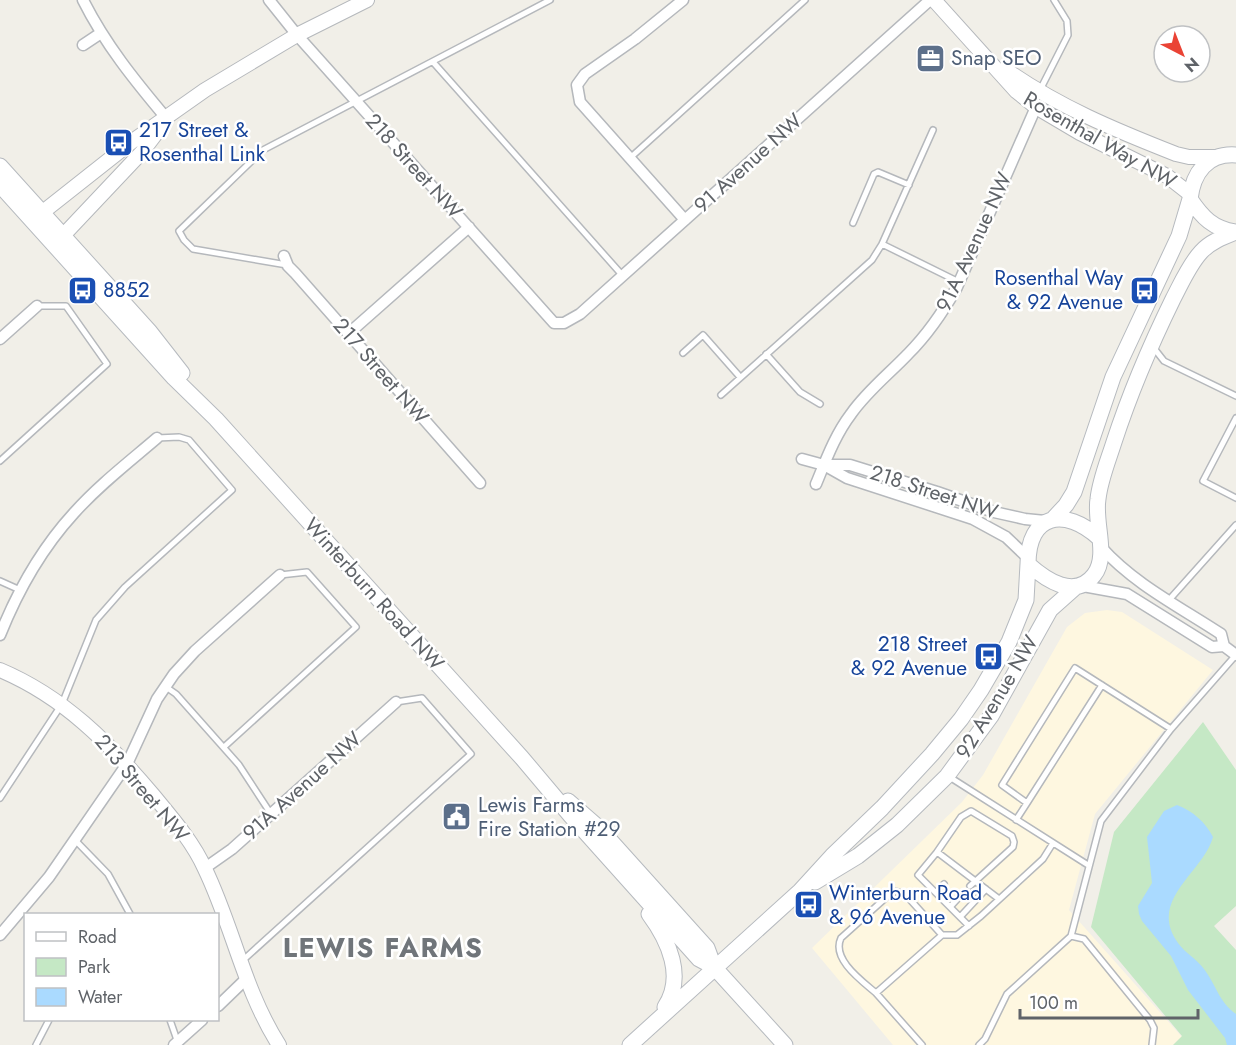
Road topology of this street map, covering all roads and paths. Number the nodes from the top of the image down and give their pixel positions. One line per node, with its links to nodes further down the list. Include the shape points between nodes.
1 (83, 0): 9 (street)
2 (269, 0): 10 (street, 218 Street NW)
3 (367, 0): 10 (street)
4 (550, 0): 13 (lane)
5 (683, 0): 20 (street, via 585,74 577,85 580,102)
6 (805, 0): 20 (lane)
7 (932, 0): 12 (street, Rosenthal Way NW); 26 (street, 91 Avenue NW)
8 (1054, 0): 14 (lane, via 1067,21 1068,35)
9 (102, 33): 11 (street); 17 (street, via 128,72)
10 (297, 35): 15 (street, 218 Street NW); 17 (street, via 205,90)
11 (83, 45)
12 (988, 58): 14 (street, Rosenthal Way NW); 16 (street, Rosenthal Way NW, via 1016,91)
13 (433, 62): 15 (lane); 33 (lane)
14 (1039, 92): 19 (street, Rosenthal Way NW, via 1100,124 1176,154)
15 (357, 102): 28 (street, 218 Street NW); 32 (lane, via 263,150 179,231 193,249)
16 (1036, 107): 24 (street, Rosenthal Way NW, via 1167,176); 34 (street, 91A Avenue NW)
17 (167, 118): 25 (street); 30 (street, via 142,152)
18 (933, 130): 23 (lane)
19 (1228, 154): 24 (main road, 92 Avenue NW, via 1204,165 1196,175)
20 (630, 158): 26 (street)
21 (0, 166): 25 (main road, Winterburn Road NW)
22 (0, 185): 25 (main road, Winterburn Road NW)
23 (909, 185): 27 (lane, via 878,172 874,174); 31 (lane)
24 (1190, 197): 29 (main road, 92 Avenue NW, via 1213,225); 54 (main road, 92 Avenue NW, via 1179,236 1113,377 1074,492)
25 (37, 217): 30 (main road, Winterburn Road NW)
26 (685, 220): 33 (street, 91 Avenue NW)
27 (853, 223)
28 (469, 227): 36 (street, 218 Street NW, via 547,317 554,323); 37 (street)
29 (1236, 232): 39 (main road, 92 Avenue NW, via 1198,255)
30 (59, 241): 74 (main road, Winterburn Road NW, via 174,378 216,419)
31 (882, 244): 34 (lane); 41 (lane, via 872,260)
32 (286, 261): 37 (street, 217 Street NW)
33 (623, 276): 36 (street, 91 Avenue NW, via 580,315)
34 (959, 282): 50 (street, 91A Avenue NW, via 929,330 850,415)
35 (37, 306): 38 (street); 49 (lane, via 66,306 107,364)
36 (564, 322)
37 (348, 334): 51 (street, 217 Street NW)
38 (0, 339)
39 (1151, 345): 44 (lane, via 1164,361); 56 (main road, 92 Avenue NW, via 1102,480 1098,499)
40 (683, 353): 42 (lane, via 703,335)
41 (766, 354): 42 (lane); 45 (lane, via 800,392)
42 (740, 377): 43 (lane)
43 (721, 395)
44 (1236, 396)
45 (820, 405)
46 (1236, 418): 53 (lane, via 1203,482)
47 (157, 438): 61 (street, via 74,512); 70 (lane, via 189,440 232,490 125,587 96,620)
48 (802, 459): 50 (street, 218 Street NW)
49 (0, 461)
50 (824, 465): 52 (street, 91A Avenue NW); 54 (street, 218 Street NW, via 850,465 994,512); 57 (street, 218 Street NW, via 848,478 973,519 1006,537)
51 (480, 483)
52 (816, 484)
53 (1236, 497)
54 (1049, 520): 56 (main road, via 1077,523 1088,528); 57 (main road, 92 Avenue NW, via 1031,539)
55 (1236, 525): 62 (lane)
56 (1100, 542): 60 (main road, 92 Avenue NW, via 1099,568); 62 (street, via 1124,571)
57 (1028, 561): 60 (main road, via 1048,580 1067,587); 92 (main road, 92 Avenue NW, via 1023,613 968,709 902,788)
58 (280, 575): 68 (street, via 195,651); 72 (lane, via 307,572 356,627)
59 (0, 581): 61 (lane)
60 (1080, 586): 64 (street, via 1127,594 1212,647); 75 (main road, 92 Avenue NW, via 1050,610 991,716)
61 (20, 590): 63 (street)
62 (1169, 600): 64 (street, via 1221,634)
63 (0, 635)
64 (1224, 646): 65 (street)
65 (1236, 655): 71 (lane)
66 (0, 670): 70 (street, 213 Street NW)
67 (1102, 685): 71 (lane); 77 (lane); 77 (lane, via 1075,668 1002,785)
68 (165, 686): 72 (lane); 73 (street)
69 (396, 702): 78 (street, 91A Avenue NW); 103 (lane, via 422,698 471,754)
70 (62, 704): 73 (street, 213 Street NW); 76 (lane)
71 (1171, 729): 83 (lane, via 1101,821)
72 (224, 747): 78 (lane)
73 (127, 764): 80 (street); 84 (street, 213 Street NW, via 172,818)
74 (532, 769): 87 (main road, Winterburn Road NW); 104 (main road, Winterburn Road NW, via 599,828 707,948)
75 (947, 776): 79 (lane); 92 (main road, 92 Avenue NW, via 897,825 858,856)
76 (0, 798)
77 (1027, 803): 79 (lane)
78 (271, 814): 84 (street, 91A Avenue NW)
79 (1016, 820): 81 (lane)
80 (75, 840): 97 (lane, via 108,874); 100 (street)
81 (1053, 843): 83 (lane); 95 (lane, via 1042,859)
82 (937, 852): 85 (lane); 88 (lane, via 960,817 971,812 1012,836 1013,847); 93 (lane, via 918,875)
83 (1088, 865): 102 (lane)
84 (205, 868): 103 (street, 213 Street NW)
85 (957, 868): 86 (lane); 88 (lane)
86 (951, 874)
87 (624, 875): 104 (main road, Winterburn Road NW, via 699,959); 108 (main road, via 655,922 673,964 675,987)
88 (975, 881): 90 (lane); 91 (lane)
89 (944, 884): 93 (lane)
90 (970, 886)
91 (986, 889): 95 (lane); 98 (lane)
92 (800, 891): 104 (main road, 92 Avenue NW)
93 (936, 894): 96 (lane)
94 (961, 895): 96 (lane)
95 (999, 899): 99 (lane)
96 (950, 907): 98 (lane)
97 (129, 913)
98 (960, 917): 99 (lane)
99 (969, 926): 101 (lane, via 957,935)
100 (0, 935)
101 (942, 935): 106 (lane); 106 (lane, via 905,894 890,894 838,944 843,960)
102 (1071, 936): 118 (lane, via 1007,994); 119 (lane, via 1084,939 1150,1020 1154,1028)
103 (240, 963): 105 (street, 213 Street NW)
104 (714, 967): 108 (main road, 92 Avenue NW); 116 (main road, Winterburn Road NW)
105 (246, 980): 107 (street); 114 (street, 213 Street NW)
106 (876, 993): 117 (lane)
107 (219, 1005)
108 (657, 1020): 115 (main road, 92 Avenue NW)
109 (48, 1021): 113 (lane)
110 (170, 1021): 112 (lane)
111 (201, 1021): 112 (street)
112 (176, 1043)
113 (36, 1045)
114 (279, 1045)
115 (630, 1045)
116 (785, 1045)
117 (922, 1045)
118 (980, 1045)
119 (1152, 1045)

